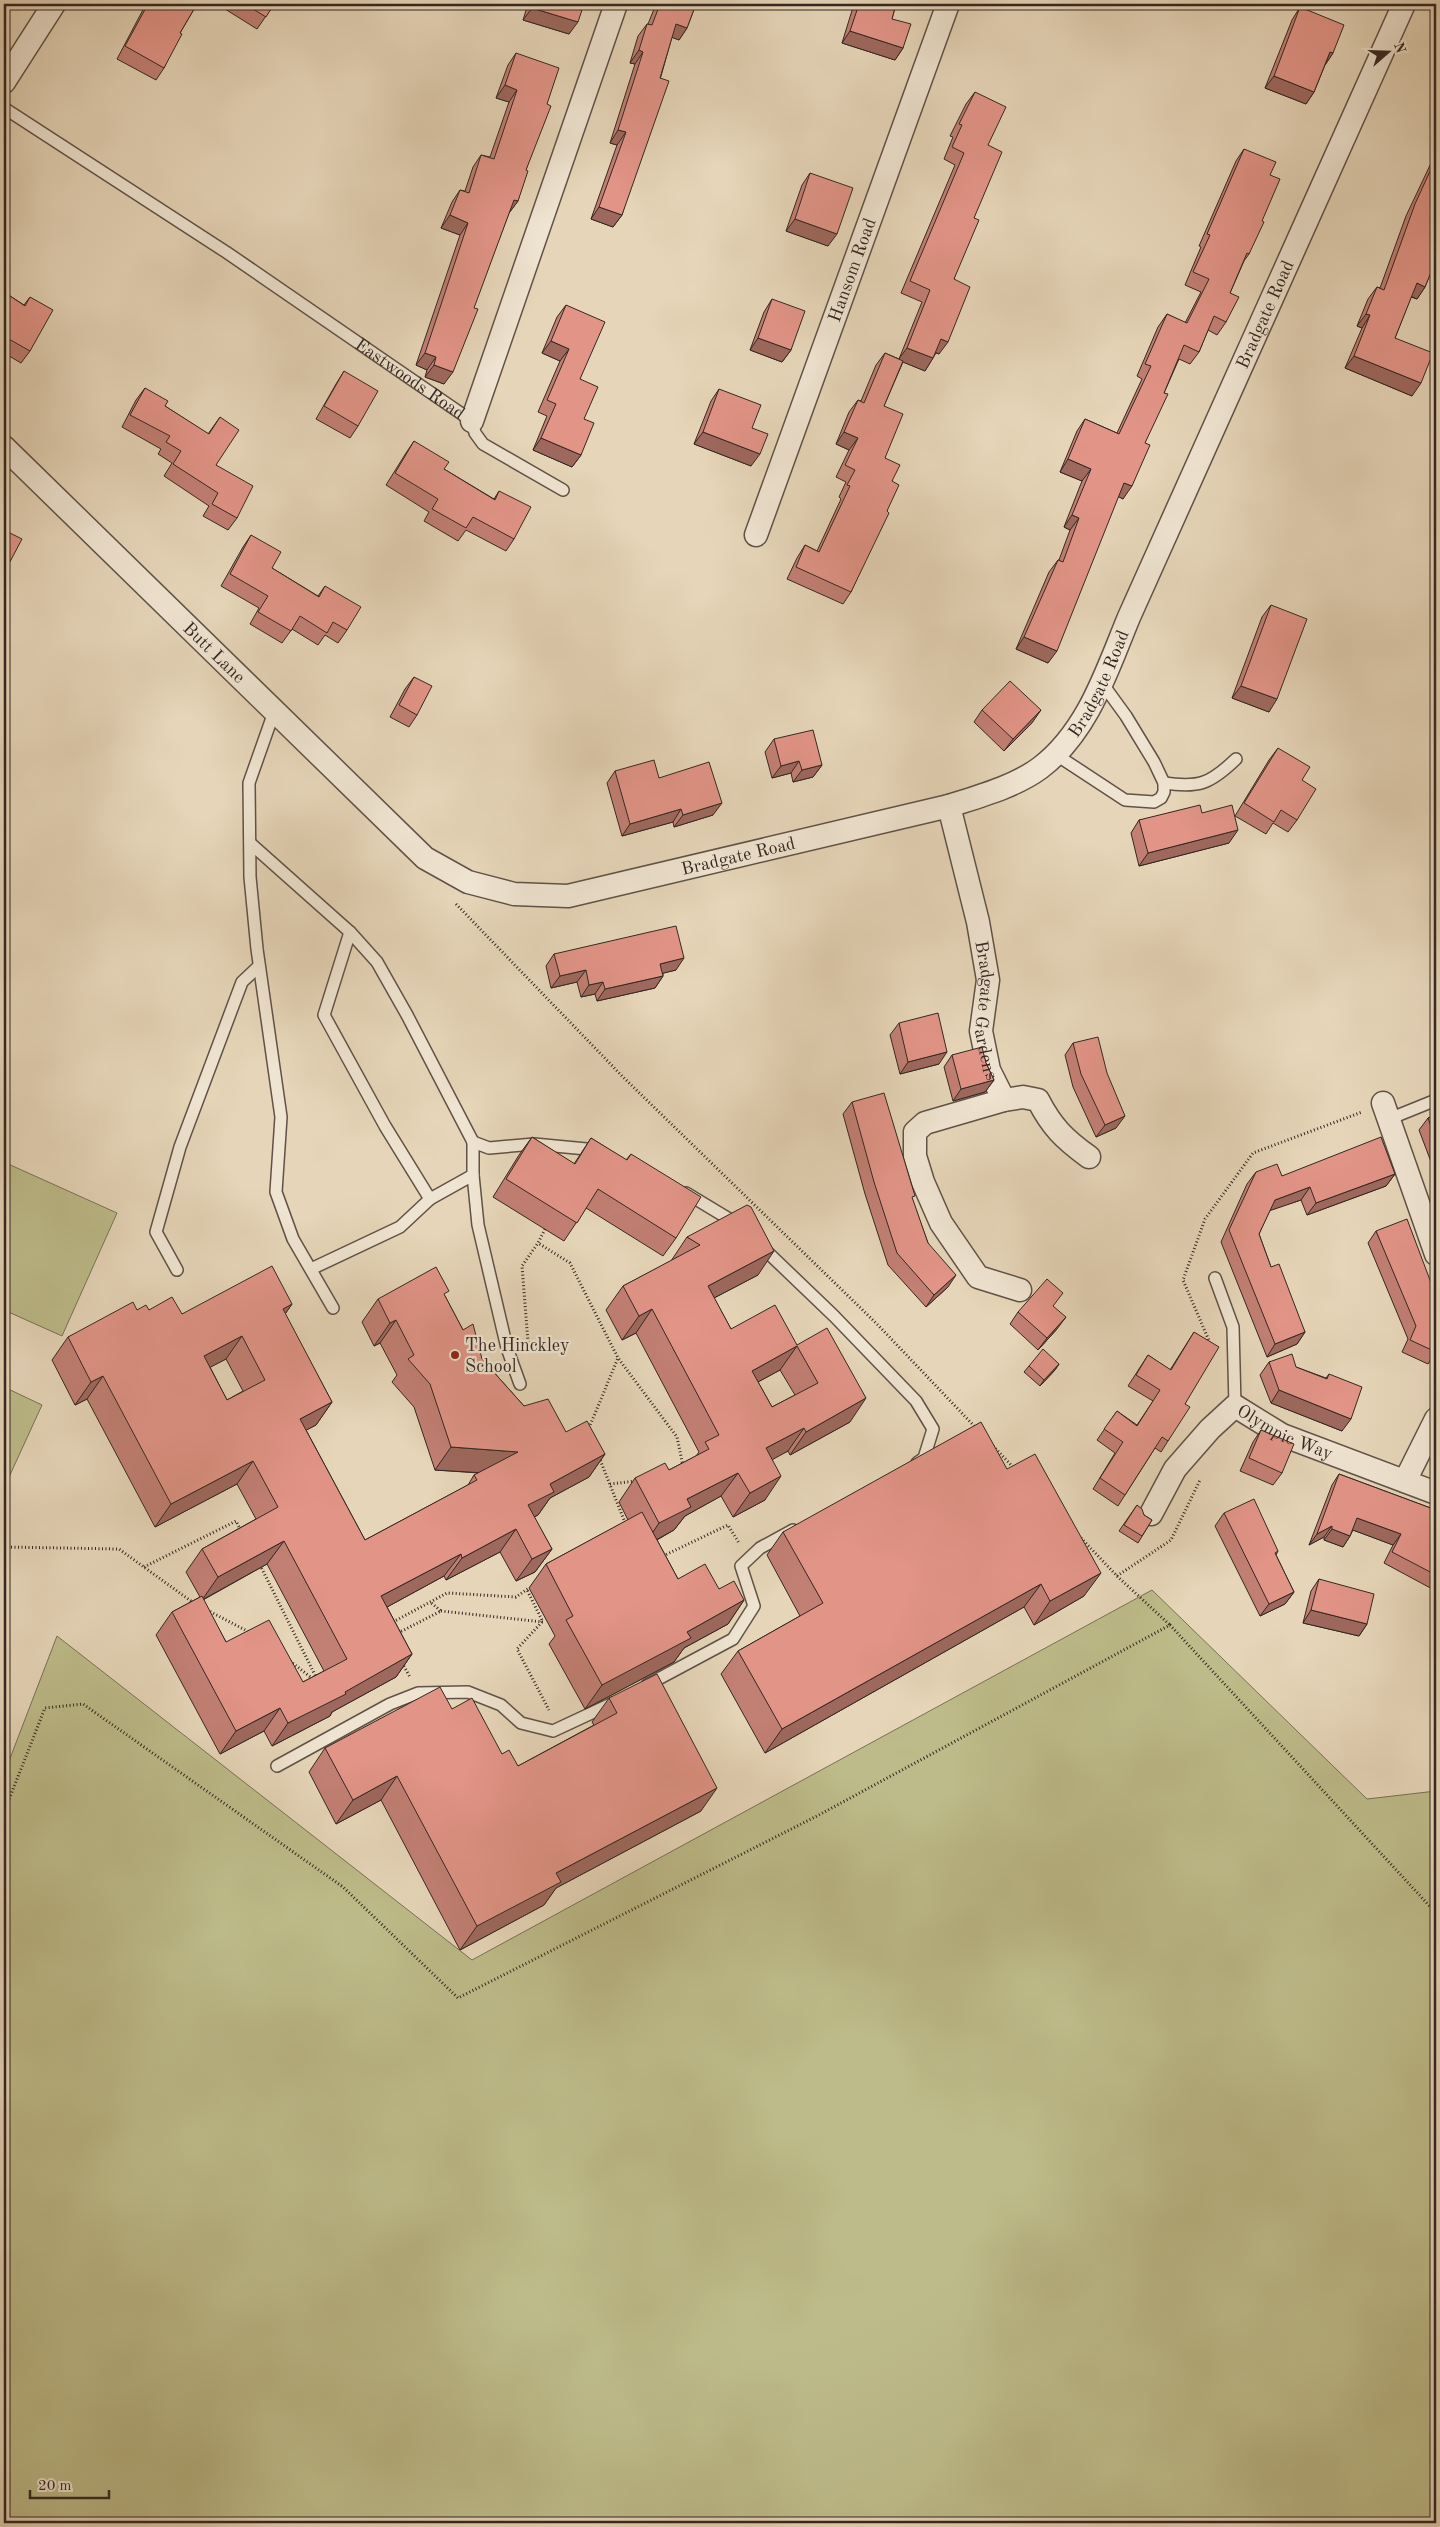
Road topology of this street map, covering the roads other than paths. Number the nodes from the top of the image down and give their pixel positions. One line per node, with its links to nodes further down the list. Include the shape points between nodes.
1 (54, 4): 5 (street)
2 (616, 4): 7 (street, Eastwoods Road)
3 (948, 4): 10 (street, Hansom Road)
4 (1404, 4): 11 (street, Bradgate Road)
5 (4, 82)
6 (4, 108): 7 (lane, Eastwoods Road, via 226,252)
7 (472, 421): 9 (lane, via 475,433 484,444)
8 (4, 447): 12 (street, Butt Lane)
9 (563, 490)
10 (756, 535)
11 (1102, 683): 13 (street, Bradgate Road, via 1082,722); 15 (lane, via 1126,716)
12 (274, 712): 17 (lane, via 249,783); 18 (street, Butt Lane)
13 (1055, 754): 15 (lane, via 1125,800 1154,802 1162,798); 16 (street, Bradgate Road, via 1040,768 1018,780)
14 (1236, 759): 15 (lane, via 1202,784)
15 (1164, 783)
16 (949, 806): 18 (street, Bradgate Road, via 568,896 514,894 468,882); 21 (street, Bradgate Gardens, via 978,922 988,980 981,1031 989,1070)
17 (250, 843): 19 (lane); 20 (lane)
18 (425, 858)
19 (350, 932): 24 (lane, via 377,962 393,988); 29 (lane, via 324,1015 385,1126)
20 (259, 966): 31 (lane, via 242,982 180,1148 156,1232); 32 (lane, via 281,1117 276,1192 293,1239)
21 (1004, 1100): 26 (street, Bradgate Gardens, via 1023,1097 1038,1100 1063,1139); 34 (street, via 925,1123 915,1132 915,1156 942,1223 978,1277)
22 (1436, 1100): 23 (lane)
23 (1386, 1111): 30 (street)
24 (473, 1142): 25 (lane, via 490,1148 534,1144 599,1151); 27 (lane)
25 (608, 1155)
26 (1089, 1157)
27 (473, 1175): 29 (lane); 36 (lane, via 478,1224 507,1348)
28 (677, 1188): 39 (lane, via 702,1201 752,1237 916,1401 933,1429 924,1458)
29 (430, 1199): 32 (lane, via 400,1227)
30 (1436, 1254)
31 (177, 1270)
32 (311, 1270): 35 (lane)
33 (1215, 1278): 37 (lane, via 1232,1327)
34 (1020, 1290)
35 (333, 1308)
36 (520, 1384)
37 (1235, 1406): 40 (street, Olympic Way, via 1282,1435); 42 (street, Olympic Way, via 1175,1469)
38 (1436, 1419): 40 (street)
39 (907, 1468)
40 (1406, 1481): 41 (street, Olympic Way)
41 (1436, 1493)
42 (1151, 1514)
43 (803, 1524): 44 (lane, via 760,1548 741,1566 754,1606 733,1639 553,1731 521,1723 501,1705 468,1692 418,1693 390,1704)
44 (277, 1766)

